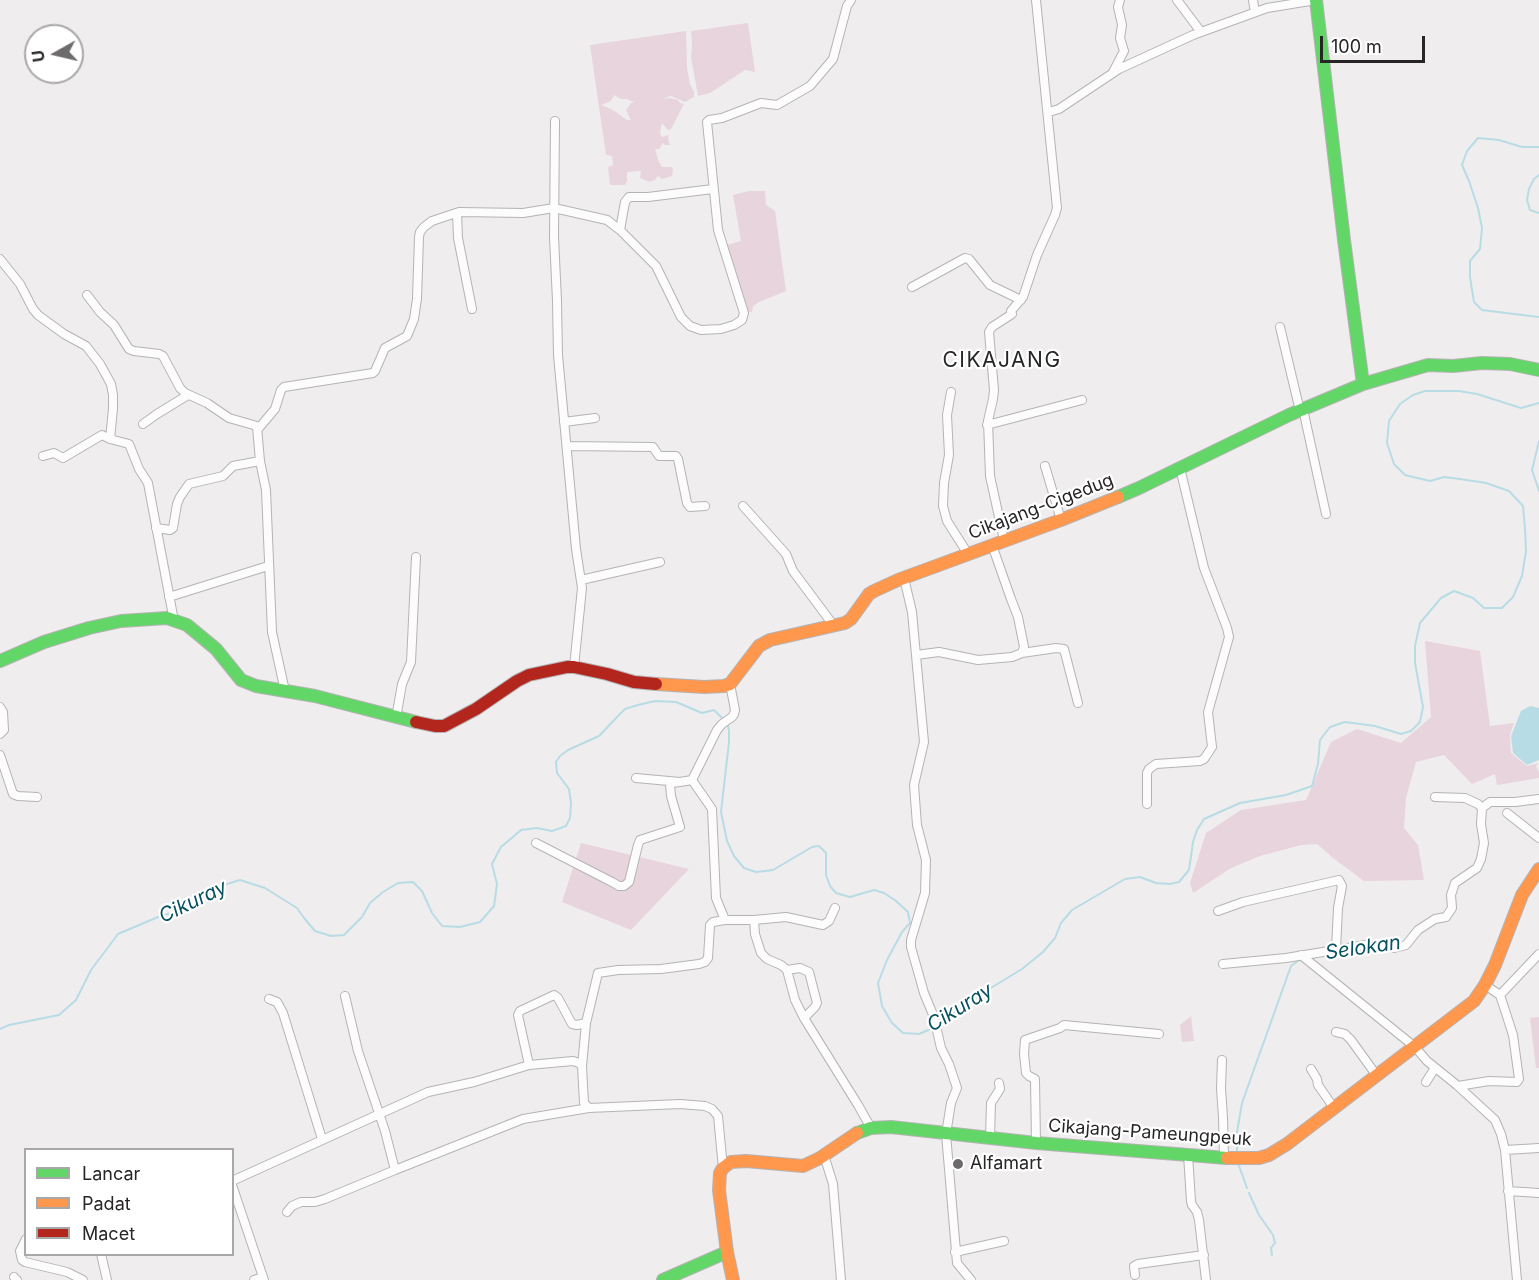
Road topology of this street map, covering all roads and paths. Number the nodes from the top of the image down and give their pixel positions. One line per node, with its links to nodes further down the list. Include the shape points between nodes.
1 (850, 0): 12 (street, via 832,59 810,86 777,105 761,103 707,122)
2 (1036, 0): 10 (street)
3 (1120, 0): 9 (street, via 1124,51)
4 (1177, 0): 8 (street)
5 (1253, 0): 7 (street)
6 (1316, 0): 7 (street); 23 (street)
7 (1255, 12): 8 (street)
8 (1201, 32): 9 (street)
9 (1112, 73): 10 (street, via 1059,109)
10 (1048, 112): 19 (street, via 1057,212)
11 (555, 121): 13 (street)
12 (713, 189): 15 (street, via 628,197); 15 (street, via 719,234 744,315 735,325 710,330 690,326 681,317 656,266)
13 (554, 208): 14 (street, via 523,213); 15 (street, via 607,220); 29 (street)
14 (457, 213): 20 (street); 32 (street, via 427,223 420,232 417,299 410,331 385,348 375,371 284,387 276,406)
15 (620, 230)
16 (0, 259): 33 (street, via 38,315 86,346 100,364 113,395)
17 (912, 287): 19 (street, via 965,258 990,285)
18 (87, 295): 25 (street, via 129,349 163,356)
19 (1021, 300): 31 (street, via 1012,314 989,332 994,396)
20 (472, 309)
21 (1280, 327): 27 (street)
22 (1539, 370): 23 (street, Cikajang-Cigedug, via 1510,364 1428,365)
23 (1363, 384): 27 (street, Cikajang-Cigedug)
24 (951, 392): 45 (street, via 946,415 949,455 943,506 947,521)
25 (188, 395): 30 (street); 32 (street, via 229,418)
26 (1082, 400): 31 (street)
27 (1302, 410): 38 (street, Cikajang-Cigedug); 41 (street)
28 (595, 418): 29 (street)
29 (564, 422): 34 (street)
30 (143, 424)
31 (987, 425): 44 (street)
32 (258, 428): 36 (street)
33 (110, 439): 35 (street, via 102,435 63,458 54,453); 43 (street, via 129,444 148,483)
34 (567, 447): 39 (street, via 653,447 659,456 676,456 687,503 693,508); 50 (street)
35 (43, 456)
36 (260, 461): 43 (street, via 233,466 224,476 189,484 177,504 173,528); 48 (street, via 266,490)
37 (1045, 466): 42 (street)
38 (1180, 468): 42 (street, Cikajang-Cigedug); 71 (street, via 1204,568 1229,637 1208,712 1212,747 1200,761 1152,766 1147,773)
39 (705, 506)
40 (743, 506): 53 (street, via 786,554 793,571)
41 (1326, 514)
42 (1061, 520): 44 (street, Cikajang-Cigedug)
43 (156, 528): 51 (street)
44 (998, 543): 45 (street, Cikajang-Cigedug); 54 (street, via 1018,616)
45 (968, 554): 49 (street, Cikajang-Cigedug)
46 (416, 557): 62 (street, via 411,662 402,684)
47 (660, 562): 50 (street)
48 (268, 566): 51 (street); 59 (street, via 273,637)
49 (904, 578): 53 (street, Cikajang-Cigedug, via 869,594 851,619); 55 (street)
50 (581, 580): 57 (street)
51 (169, 597): 52 (street)
52 (174, 621): 56 (street, via 121,621 45,642); 59 (street, via 187,625 216,649 241,680)
53 (834, 626): 58 (street, Cikajang-Cigedug, via 759,646)
54 (1022, 653): 55 (street, via 978,660 939,652); 60 (street, via 1064,649)
55 (916, 656): 108 (street, via 924,745 914,788 917,829 926,856 926,890 910,947 957,1088)
56 (0, 661)
57 (574, 667): 58 (street, via 633,682 704,687); 62 (street, via 529,675 444,726)
58 (730, 684): 66 (street, via 735,710 717,730)
59 (285, 691): 62 (street)
60 (1078, 703)
61 (0, 707): 63 (street, via 4,730)
62 (396, 718)
63 (0, 734)
64 (0, 755): 68 (street, via 13,794)
65 (636, 778): 67 (street)
66 (692, 780): 67 (street); 79 (street, via 712,809 716,898)
67 (680, 782): 75 (street, via 670,785 680,827 640,840 629,882 624,886)
68 (37, 796)
69 (1435, 797): 72 (street, via 1465,798)
70 (1539, 799): 72 (street, via 1490,802)
71 (1147, 804)
72 (1482, 808): 81 (street, via 1481,859 1477,868 1455,883 1452,908 1446,917 1418,930 1406,945)
73 (1508, 813): 74 (street)
74 (1539, 838)
75 (537, 843)
76 (1539, 869): 86 (street, Cikajang-Pameungpeuk, via 1522,895)
77 (835, 908): 80 (street, via 823,925 786,917)
78 (1218, 910): 81 (street, via 1339,880 1342,886)
79 (725, 920): 80 (street); 91 (street, via 710,925 705,962 598,973)
80 (754, 920): 85 (street, via 761,953)
81 (1336, 949): 83 (street)
82 (1539, 954): 87 (street)
83 (1304, 957): 84 (street); 94 (street)
84 (1223, 964)
85 (787, 970): 90 (street); 90 (street, via 800,968 808,972 817,1003)
86 (1485, 986): 87 (street); 94 (street, Cikajang-Pameungpeuk, via 1472,1004)
87 (1500, 995): 103 (street, via 1513,1035 1519,1079)
88 (345, 996): 106 (street)
89 (269, 999): 110 (street, via 277,1002 283,1013)
90 (804, 1018): 107 (street)
91 (586, 1023): 96 (street, via 572,1024 554,996 520,1011); 97 (street)
92 (1336, 1032): 100 (street, via 1351,1040)
93 (1159, 1034): 111 (street, via 1064,1025 1024,1040 1026,1072 1035,1079)
94 (1415, 1047): 98 (street); 100 (street, Cikajang-Pameungpeuk)
95 (1222, 1060): 116 (street, via 1224,1118)
96 (530, 1065): 97 (street, via 573,1061); 106 (street, via 428,1092)
97 (582, 1066): 104 (street, via 584,1103)
98 (1435, 1068): 101 (street); 103 (street)
99 (1311, 1069): 105 (street)
100 (1377, 1076): 105 (street, Cikajang-Pameungpeuk)
101 (1426, 1082)
102 (999, 1083): 109 (street, via 1000,1089 991,1102)
103 (1458, 1086): 113 (street, via 1495,1120)
104 (588, 1108): 117 (street, via 680,1104 712,1108 718,1116); 118 (street, via 523,1119)
105 (1334, 1108): 116 (street, Cikajang-Pameungpeuk, via 1269,1155)
106 (379, 1113): 110 (street); 118 (street)
107 (871, 1128): 108 (street, Cikajang-Pameungpeuk); 114 (street, Cikajang-Pameungpeuk)
108 (946, 1134): 109 (street, Cikajang-Pameungpeuk); 127 (street)
109 (990, 1138): 111 (street, Cikajang-Pameungpeuk)
110 (322, 1139): 119 (street)
111 (1036, 1143): 115 (street, Cikajang-Pameungpeuk)
112 (1539, 1148): 113 (street)
113 (1505, 1150): 121 (street)
114 (824, 1155): 117 (street, Cikajang-Pameungpeuk, via 803,1166 746,1161); 136 (street, via 833,1184)
115 (1188, 1155): 116 (street, Cikajang-Pameungpeuk); 128 (street, via 1191,1201 1199,1220)
116 (1232, 1158)
117 (723, 1167): 126 (street, via 719,1190)
118 (395, 1170): 123 (street, via 325,1199 301,1202)
119 (234, 1182)
120 (234, 1190): 131 (street)
121 (1508, 1191): 122 (street); 139 (street)
122 (1539, 1193)
123 (287, 1212)
124 (1004, 1241): 127 (street)
125 (24, 1243): 132 (street, via 20,1251 25,1262)
126 (727, 1252): 134 (street); 135 (street)
127 (955, 1252): 137 (street, via 957,1263)
128 (1204, 1255): 130 (street, via 1138,1264 1134,1266); 138 (street)
129 (101, 1256): 133 (street)
130 (1135, 1275)
131 (261, 1279)
132 (83, 1280)
133 (107, 1280)
134 (663, 1280)
135 (733, 1280)
136 (841, 1280)
137 (971, 1280)
138 (1206, 1280)
139 (1517, 1280)

